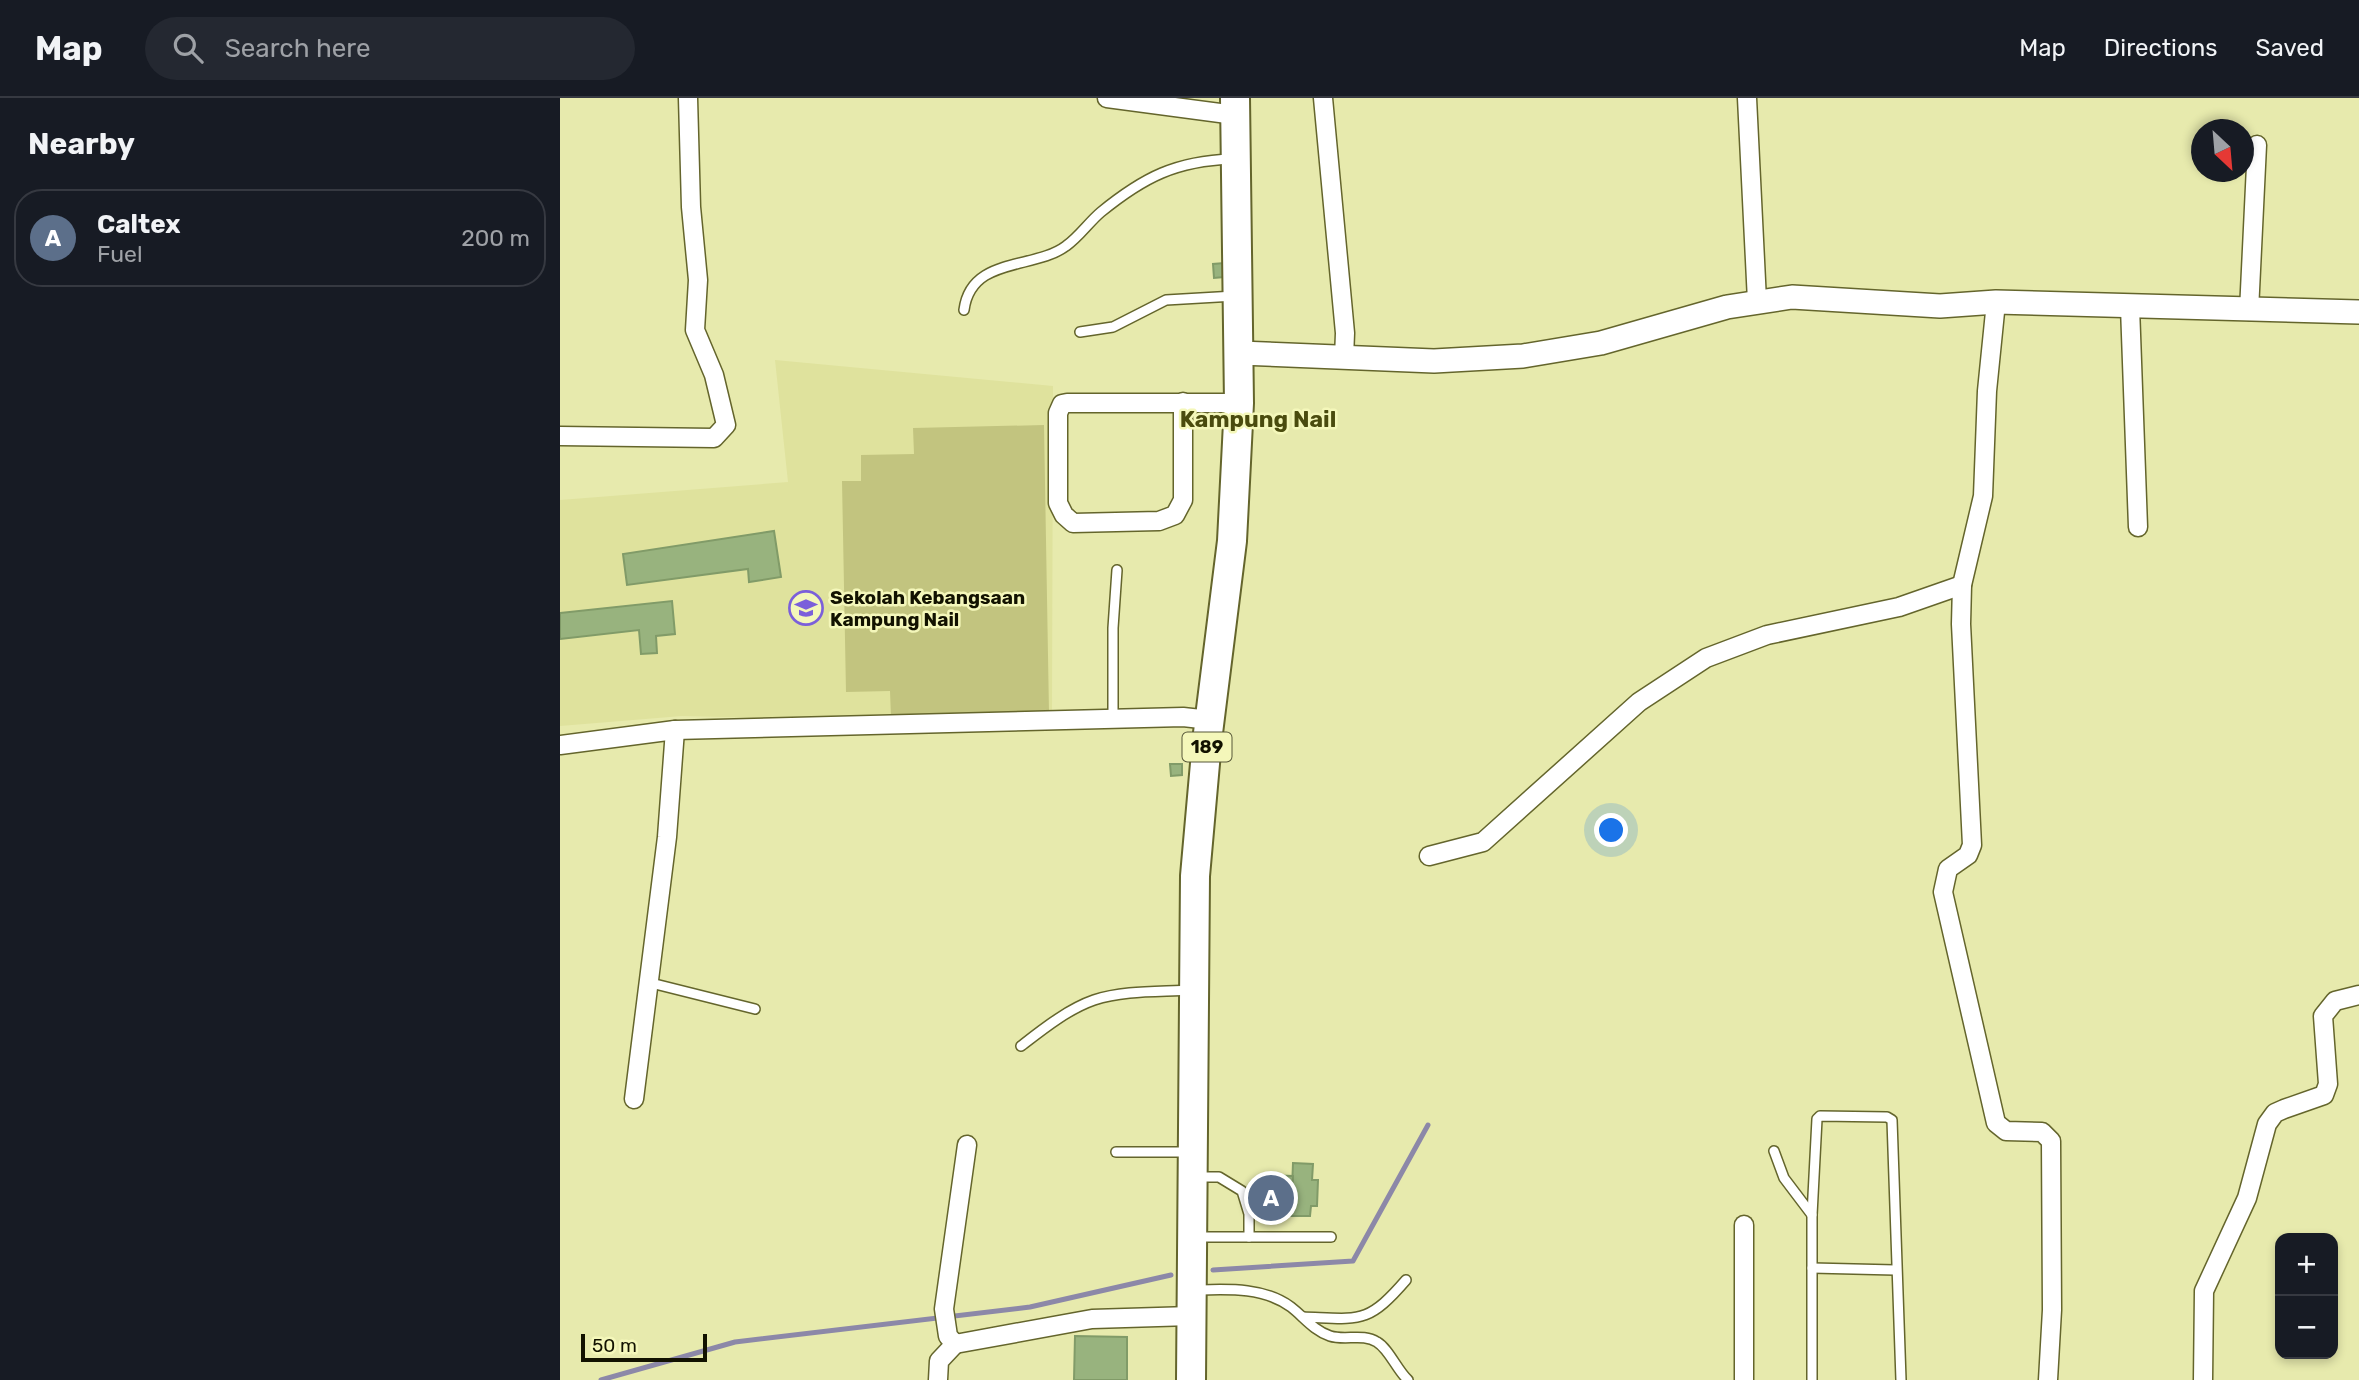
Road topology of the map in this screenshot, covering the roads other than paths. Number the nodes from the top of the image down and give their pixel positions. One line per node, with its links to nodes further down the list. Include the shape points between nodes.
1 (688, 98): 20 (street, via 698,281 695,330 714,375 726,425 714,438)
2 (1107, 98): 5 (street)
3 (1323, 98): 17 (street)
4 (1747, 98): 9 (street)
5 (1235, 107): 7 (main road, 189)
6 (2257, 145): 13 (street)
7 (1236, 159): 8 (main road, 189); 12 (lane, via 1199,160 1145,180 1100,213 1065,248 977,281 966,294)
8 (1239, 296): 15 (lane, via 1166,300 1113,327); 16 (main road, 189)
9 (1757, 301): 10 (street, via 1812,296 1940,306); 17 (street, via 1567,350 1434,361)
10 (1996, 302): 11 (street); 23 (street, via 1983,496)
11 (2130, 307): 13 (street); 21 (street)
12 (964, 310)
13 (2249, 311): 14 (street)
14 (2359, 313)
15 (1080, 332)
16 (1240, 353): 17 (street); 19 (main road, 189)
17 (1344, 358)
18 (1183, 402): 18 (street, via 1062,404 1058,413 1058,503 1064,515 1073,523 1159,521 1175,515 1183,499); 19 (street)
19 (1239, 403): 25 (main road, 189, via 1231,541)
20 (560, 436)
21 (2138, 527)
22 (1117, 570): 24 (lane)
23 (1962, 585): 28 (street, via 1899,607 1767,635 1706,658 1639,702 1483,842); 56 (street, via 1973,834 1971,850 1945,874 1944,907 1996,1123 2006,1131 2042,1132 2051,1141)
24 (1113, 720): 25 (street); 26 (street)
25 (1210, 720): 30 (main road, 189, via 1197,852)
26 (675, 730): 27 (street); 29 (street)
27 (560, 745)
28 (1429, 856)
29 (648, 982): 32 (lane); 34 (street)
30 (1193, 990): 33 (lane, via 1093,1000); 38 (main road, 189)
31 (2359, 995): 57 (street, via 2343,997 2325,1011 2325,1095 2284,1109 2267,1124 2247,1198 2204,1291)
32 (755, 1009)
33 (1021, 1046)
34 (634, 1099)
35 (967, 1145): 49 (street, via 944,1317)
36 (1774, 1151): 39 (lane, via 1784,1178)
37 (1116, 1152): 38 (lane)
38 (1192, 1165): 41 (main road, 189); 42 (lane, via 1236,1185 1247,1206)
39 (1812, 1214): 44 (lane); 45 (lane, via 1817,1117 1891,1118)
40 (1744, 1225): 53 (street)
41 (1192, 1237): 42 (lane); 47 (main road, 189)
42 (1249, 1237): 43 (lane)
43 (1331, 1237)
44 (1812, 1268): 45 (lane); 54 (lane)
45 (1895, 1270): 55 (lane)
46 (1406, 1280): 48 (lane, via 1382,1307 1357,1320)
47 (1191, 1303): 48 (lane, via 1249,1291 1289,1305); 49 (street); 51 (main road, 189)
48 (1303, 1317): 52 (lane, via 1326,1335 1379,1342)
49 (955, 1344): 50 (street, via 939,1361)
50 (937, 1380)
51 (1191, 1380)
52 (1408, 1380)
53 (1744, 1380)
54 (1812, 1380)
55 (1901, 1380)
56 (2048, 1380)
57 (2203, 1380)

